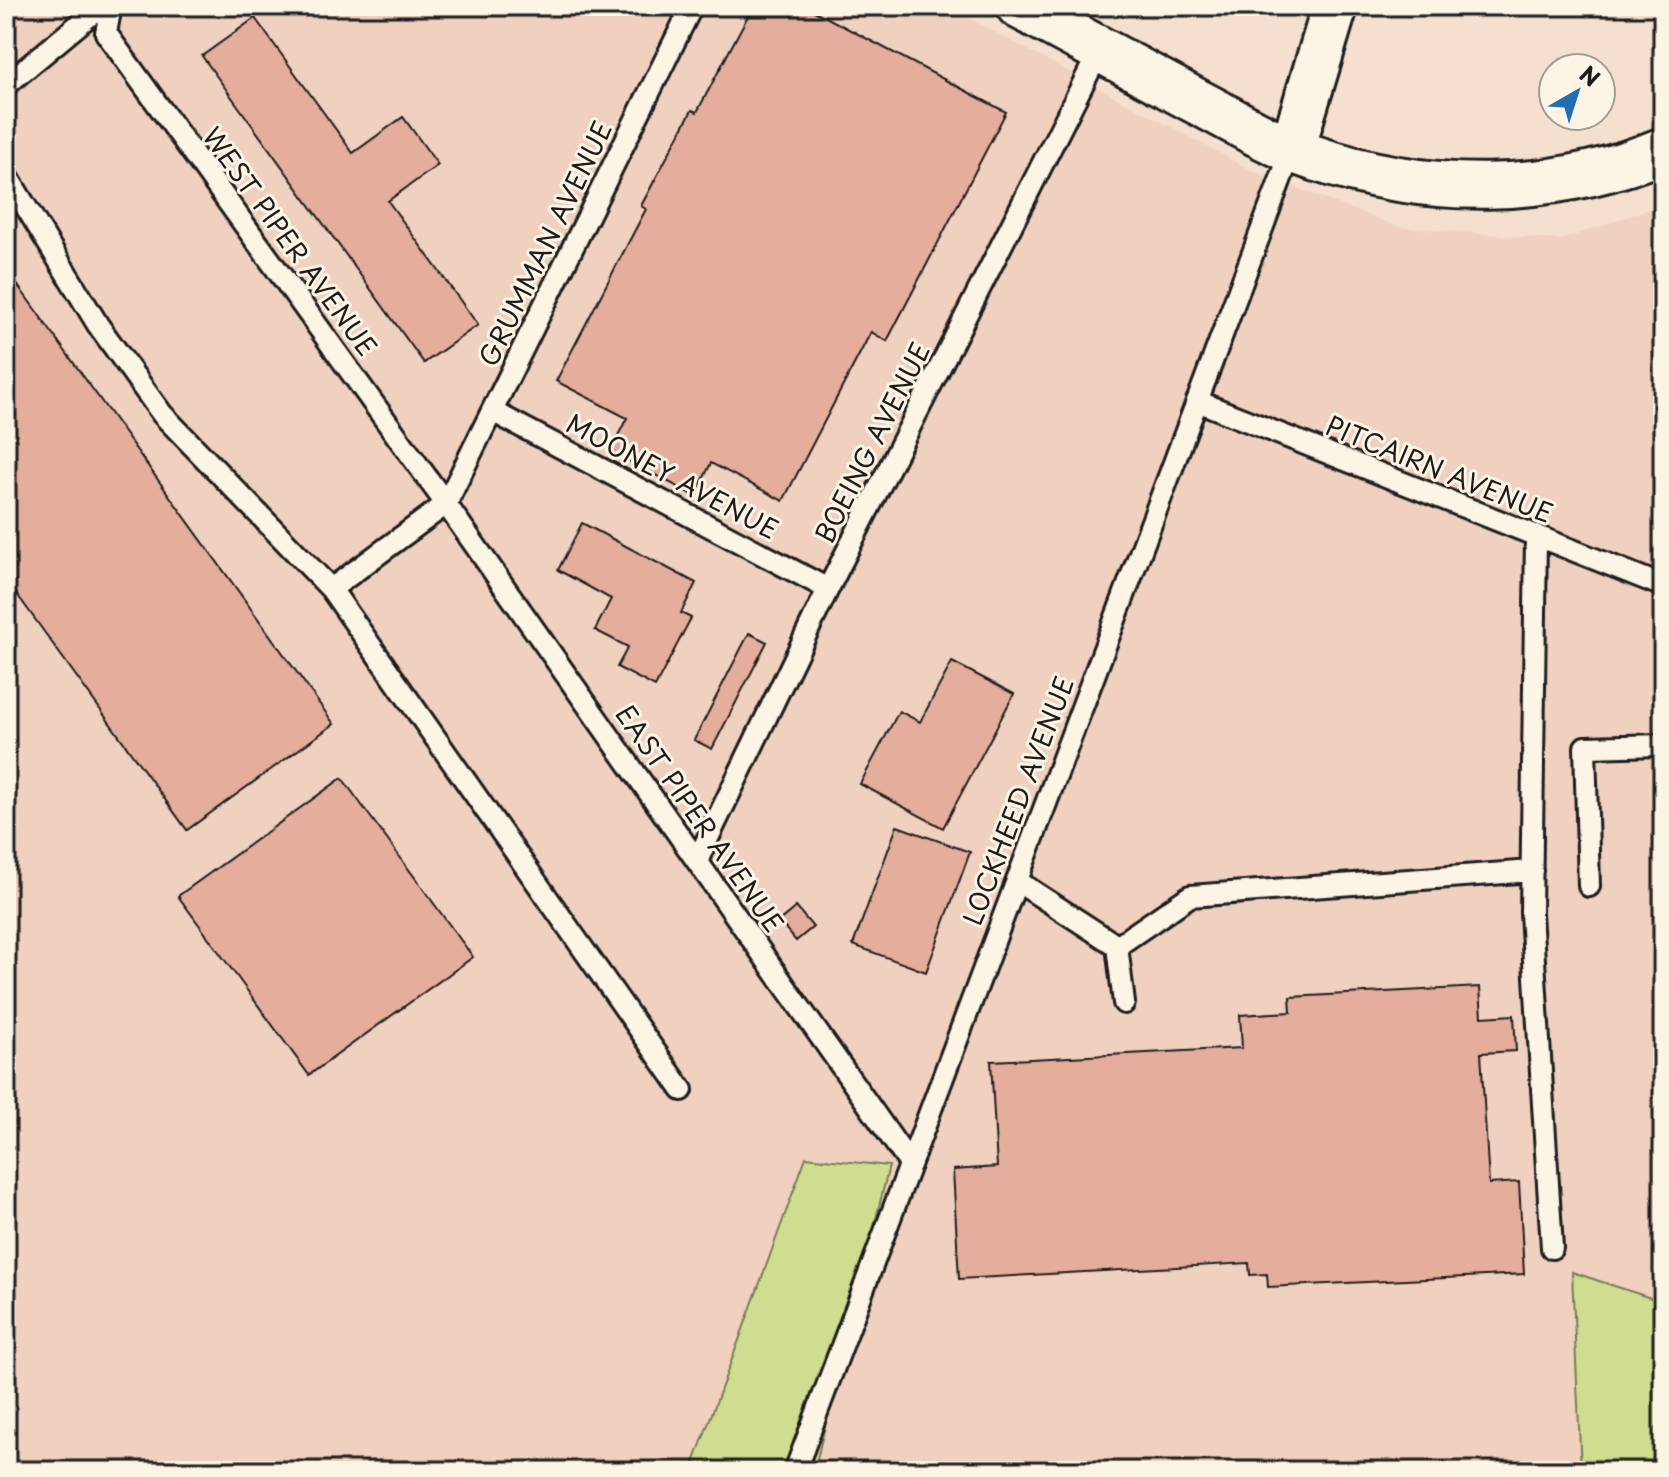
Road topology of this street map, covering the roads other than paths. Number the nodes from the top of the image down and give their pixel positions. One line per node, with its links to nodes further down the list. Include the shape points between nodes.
1 (101, 6): 7 (lane)
2 (111, 6): 13 (lane, WEST PIPER AVENUE, via 106,33)
3 (692, 6): 12 (lane, GRUMMAN AVENUE)
4 (1019, 6): 6 (street)
5 (1335, 6): 8 (street)
6 (1100, 50): 8 (street); 17 (lane, BOEING AVENUE)
7 (6, 85)
8 (1292, 149): 9 (street, via 1370,175 1434,185 1497,186 1560,181); 11 (lane, LOCKHEED AVENUE)
9 (1663, 150)
10 (6, 174): 16 (lane, via 98,325 162,414)
11 (1197, 401): 14 (lane, PITCAIRN AVENUE); 21 (lane, LOCKHEED AVENUE)
12 (492, 411): 13 (lane, GRUMMAN AVENUE); 17 (lane, MOONEY AVENUE)
13 (446, 504): 16 (lane); 19 (lane, EAST PIPER AVENUE)
14 (1536, 536): 15 (lane, PITCAIRN AVENUE); 20 (lane)
15 (1663, 586)
16 (331, 589): 25 (lane)
17 (828, 589): 19 (lane, BOEING AVENUE)
18 (1663, 745): 22 (lane, via 1585,747)
19 (697, 861): 26 (lane, EAST PIPER AVENUE)
20 (1532, 871): 23 (lane, via 1190,896); 27 (lane)
21 (1017, 881): 23 (lane); 26 (lane, LOCKHEED AVENUE)
22 (1589, 886)
23 (1117, 946): 24 (lane)
24 (1124, 1003)
25 (682, 1090)
26 (910, 1164): 28 (lane, LOCKHEED AVENUE)
27 (1552, 1248)
28 (795, 1471)

